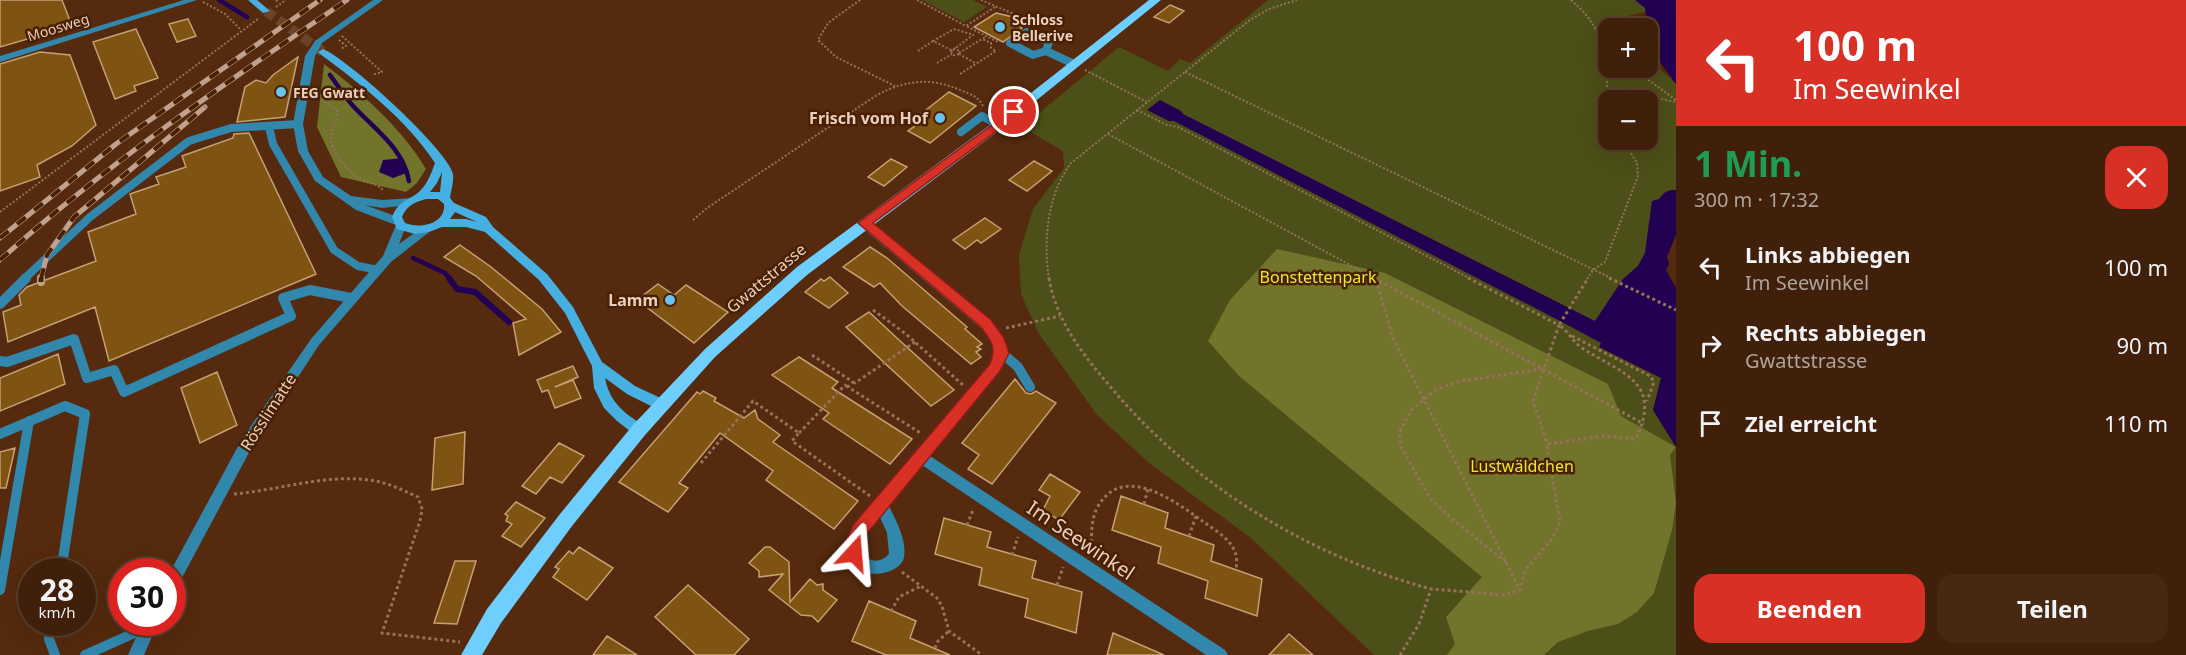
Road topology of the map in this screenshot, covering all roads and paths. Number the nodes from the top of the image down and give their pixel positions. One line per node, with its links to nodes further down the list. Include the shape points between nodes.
1 (193, 0): 35 (street, Moosweg)
2 (199, 0): 17 (path, via 225,14)
3 (252, 0): 14 (main road)
4 (285, 0): 12 (path)
5 (379, 0): 21 (street)
6 (860, 0): 44 (path, via 826,25 818,40 836,57)
7 (917, 0): 16 (path)
8 (981, 0): 13 (path)
9 (1156, 0): 38 (main road, Gwattstrasse)
10 (1297, 0): 40 (path, via 1261,12)
11 (1571, 0): 20 (path)
12 (276, 7)
13 (995, 7): 16 (path); 19 (path, via 1030,21 1025,24 1033,28)
14 (266, 11)
15 (258, 18): 17 (path)
16 (966, 26): 18 (path)
17 (241, 30): 62 (path)
18 (978, 32): 22 (path); 23 (path)
19 (1027, 32): 26 (lane); 31 (lane, via 1049,42)
20 (1598, 32)
21 (336, 34): 28 (path, via 346,46); 39 (path, via 382,72 374,76); 43 (street, via 319,41 310,56)
22 (974, 35): 25 (path, via 954,29); 30 (path)
23 (987, 36): 24 (path); 26 (path, via 1002,44)
24 (982, 39): 33 (path); 37 (path, via 996,51)
25 (933, 41): 29 (path); 30 (path)
26 (1010, 43): 31 (lane, via 1033,55)
27 (334, 44): 28 (path)
28 (341, 49): 34 (path)
29 (918, 51)
30 (952, 51): 33 (path, via 958,50); 36 (path)
31 (1046, 51): 38 (lane)
32 (322, 52): 56 (main road, via 389,106)
33 (959, 54): 37 (path)
34 (349, 56)
35 (0, 59)
36 (938, 63)
37 (976, 64): 41 (path)
38 (1074, 64): 47 (path); 51 (main road, Gwattstrasse)
39 (365, 69)
40 (1185, 72): 47 (path); 71 (path)
41 (960, 74)
42 (1645, 78): 46 (path)
43 (306, 80): 50 (street); 57 (path, via 319,88 323,101 337,110 331,141 338,159 362,180 380,186)
44 (895, 86): 49 (path, via 924,79 949,85 981,100); 63 (path)
45 (1658, 98): 46 (path)
46 (1676, 101)
47 (1147, 102): 48 (path)
48 (1137, 110): 54 (path); 78 (path, via 1178,127)
49 (982, 116): 51 (lane); 53 (lane)
50 (298, 124): 52 (lane); 59 (street, via 309,165 326,184)
51 (998, 125): 66 (main road, Gwattstrasse)
52 (269, 127): 70 (lane, via 273,144 334,250 358,266); 74 (lane, via 231,128 189,141 90,217)
53 (961, 132)
54 (1108, 134): 72 (path); 77 (path, via 1066,169 1052,210 1046,257)
55 (1629, 150): 71 (path, via 1637,163 1638,176 1609,254)
56 (441, 162): 58 (main road, via 432,183); 61 (main road, via 448,174)
57 (384, 195)
58 (420, 196): 60 (main road); 61 (main road, via 432,195)
59 (351, 199): 60 (street, via 382,204); 64 (street, via 360,207)
60 (409, 201): 64 (main road, via 398,213)
61 (448, 202): 65 (main road, via 448,215); 68 (main road, via 475,215)
62 (0, 212)
63 (693, 220)
64 (399, 223): 67 (main road, via 412,230); 69 (street, Rösslimatte)
65 (440, 223): 67 (main road); 68 (main road, via 466,223)
66 (864, 223): 79 (street); 95 (main road, Gwattstrasse, via 760,307)
67 (428, 229): 69 (street, Rösslimatte)
68 (489, 230): 86 (main road, via 558,294)
69 (387, 259): 70 (street, Rösslimatte)
70 (378, 270): 73 (street, Rösslimatte)
71 (1593, 270): 76 (path); 78 (path)
72 (1376, 279): 87 (path); 93 (path, via 1383,313)
73 (351, 298): 84 (lane, via 310,290 283,298 291,316 124,392 114,370 87,378 74,339); 106 (street, Rösslimatte, via 282,389)
74 (0, 304)
75 (873, 310): 81 (path)
76 (1676, 310)
77 (1060, 316): 79 (path); 118 (path, via 1075,344 1128,408 1215,486 1332,554)
78 (1560, 324): 80 (path); 87 (path)
79 (992, 331): 82 (street)
80 (1572, 336): 85 (path); 88 (path, via 1577,344)
81 (915, 342): 89 (path); 92 (path)
82 (1002, 353): 91 (lane, via 1018,367); 92 (street, via 998,364)
83 (812, 355): 89 (path)
84 (0, 361)
85 (1627, 364): 88 (path); 94 (path, via 1654,382)
86 (598, 366): 95 (main road, via 631,390); 98 (main road, via 603,397)
87 (1543, 368): 93 (path, via 1456,382); 97 (path); 102 (path, via 1533,401)
88 (1623, 369): 94 (path)
89 (853, 382): 90 (path)
90 (848, 387): 99 (path, via 845,385); 101 (path)
91 (1030, 387)
92 (973, 394): 101 (street)
93 (1423, 398): 114 (path); 114 (path, via 1399,433 1401,447 1430,498)
94 (1647, 401): 97 (path)
95 (662, 405): 98 (main road, Gwattstrasse)
96 (29, 422): 100 (lane); 111 (lane, via 65,406 85,414); 119 (lane)
97 (1645, 424): 102 (path, via 1636,439 1603,436)
98 (639, 430): 127 (main road, Gwattstrasse, via 525,574)
99 (799, 433): 104 (path, via 753,400); 107 (path, via 792,441)
100 (0, 434)
101 (933, 442): 103 (street)
102 (1547, 444): 120 (path, via 1560,522 1552,539 1525,570)
103 (921, 457): 107 (street); 115 (street, Im Seewinkel)
104 (701, 463)
105 (1148, 489): 108 (path); 109 (path, via 1170,497); 115 (path, via 1128,485 1105,497 1091,527)
106 (218, 495): 112 (street, Rösslimatte); 127 (path, via 356,477 385,481 418,497 420,521 382,633)
107 (881, 504): 113 (street, via 897,547 897,557); 113 (street, via 859,531 854,553 860,563 870,568)
108 (1144, 504)
109 (1196, 516): 110 (path); 116 (path, via 1232,547 1237,558)
110 (1189, 536)
111 (63, 558)
112 (185, 558)
113 (891, 564): 117 (path)
114 (1507, 564): 120 (path)
115 (1088, 567): 132 (street, Im Seewinkel)
116 (1236, 570)
117 (922, 586): 121 (path, via 899,597); 122 (path, via 942,606)
118 (1431, 589): 120 (path, via 1504,595); 133 (path, via 1418,628)
119 (0, 590)
120 (1520, 590)
121 (891, 610)
122 (949, 631): 126 (path); 131 (path)
123 (50, 636): 128 (lane)
124 (125, 636): 129 (lane)
125 (145, 636): 130 (street)
126 (935, 648)
127 (474, 649)
128 (55, 655)
129 (85, 655)
130 (136, 655)
131 (982, 655)
132 (1220, 655)
133 (1400, 655)

